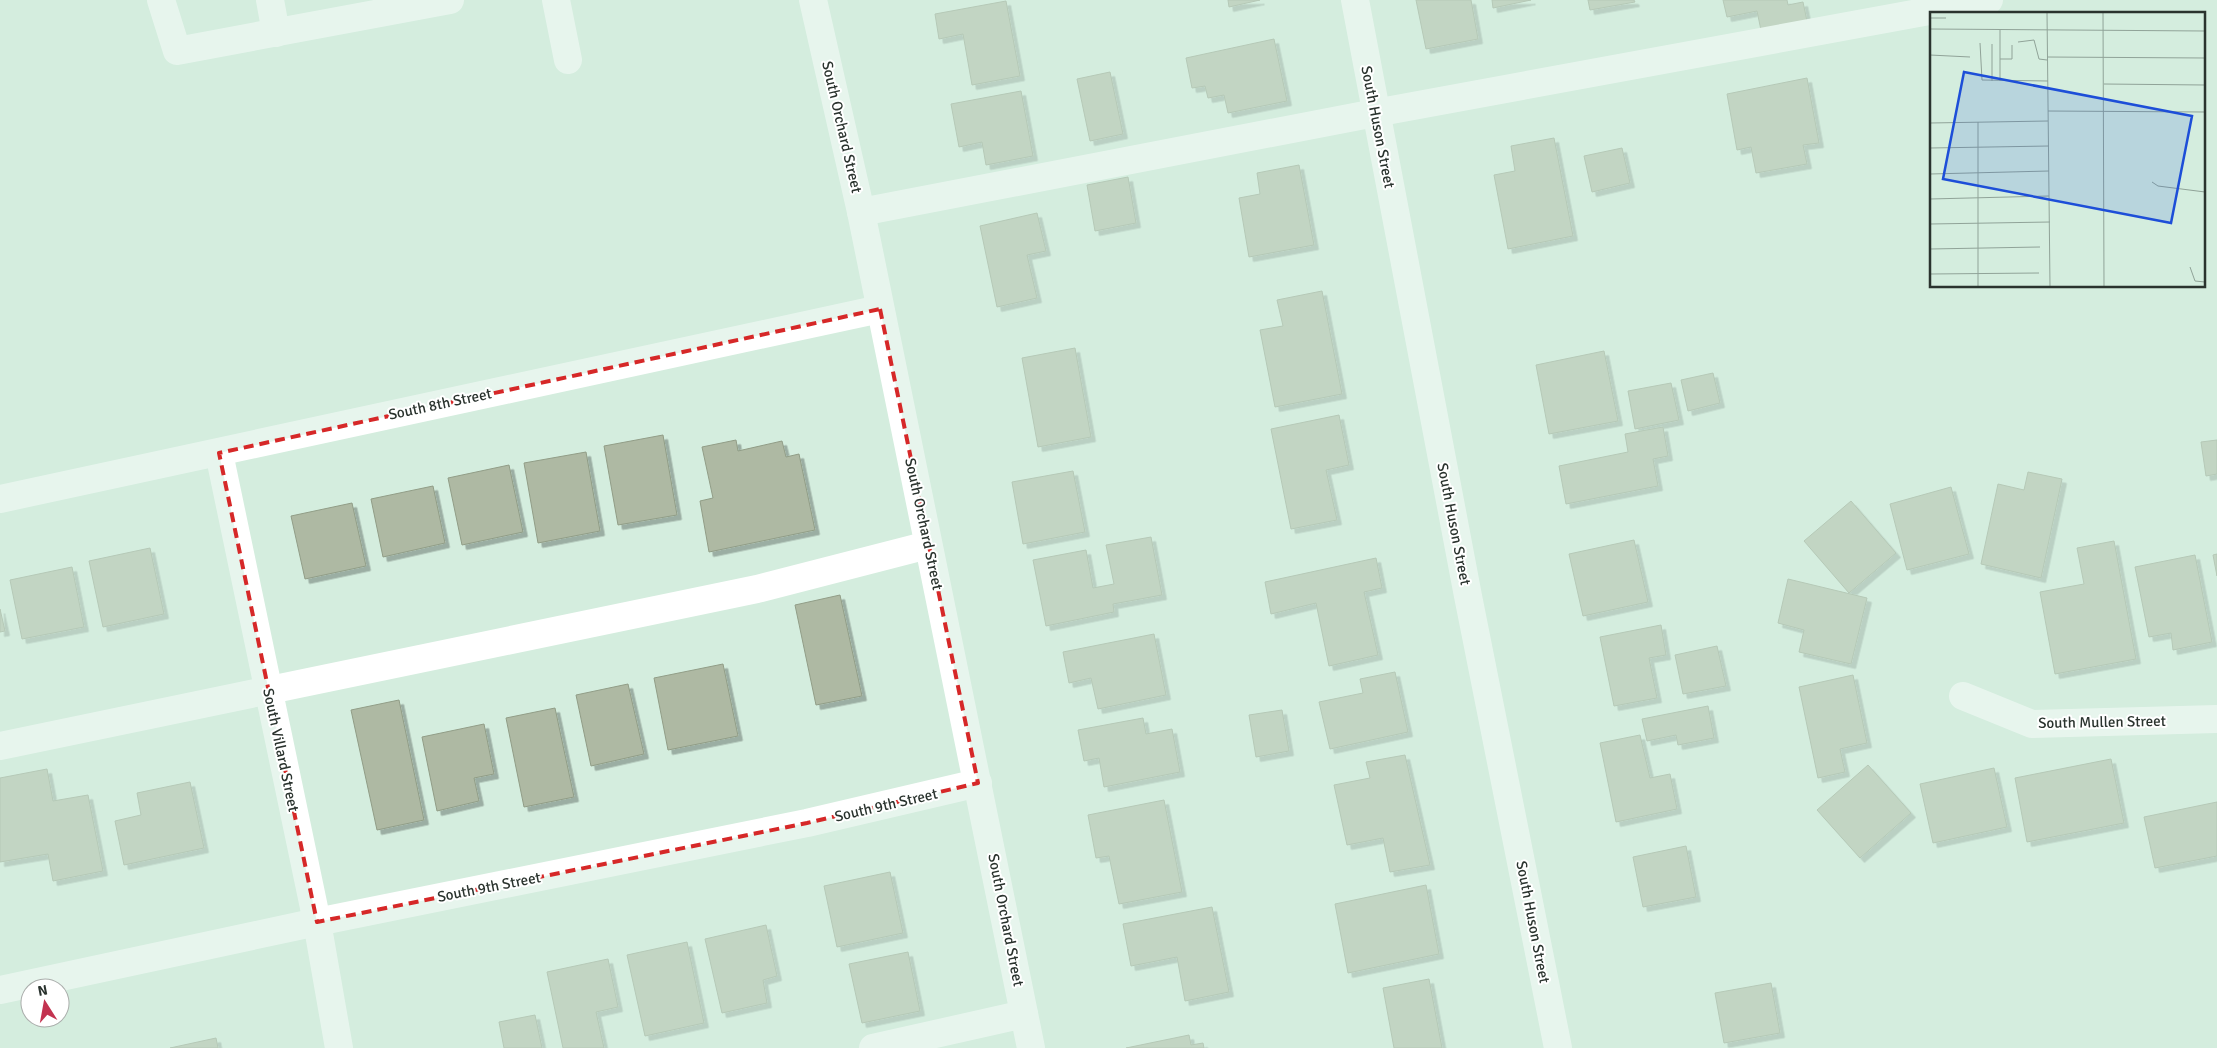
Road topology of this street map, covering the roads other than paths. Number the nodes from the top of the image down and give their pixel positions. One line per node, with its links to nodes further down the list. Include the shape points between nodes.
1 (161, 0): 9 (street, via 177,51)
2 (270, 0): 9 (street)
3 (450, 0): 8 (street)
4 (556, 0): 10 (street)
5 (813, 0): 12 (street, South Orchard Street)
6 (1355, 0): 11 (street, South Huson Street)
7 (1989, 0): 11 (street)
8 (346, 10): 9 (street)
9 (276, 33)
10 (568, 60)
11 (1375, 113): 12 (street); 28 (street, South Huson Street)
12 (860, 212): 13 (street, South Orchard Street)
13 (880, 309): 14 (street, South 8th Street); 16 (street, South Orchard Street)
14 (219, 453): 15 (street, South 8th Street); 17 (street, South Villard Street)
15 (0, 499)
16 (928, 546): 17 (street, via 757,589); 21 (street, South Orchard Street)
17 (268, 690): 20 (street); 22 (street, South Villard Street)
18 (1963, 696): 19 (street, South Mullen Street, via 2032,724)
19 (2217, 719)
20 (0, 746)
21 (978, 783): 22 (street, South 9th Street, via 807,823); 24 (street, South Orchard Street)
22 (317, 922): 23 (street, South 9th Street); 25 (street, South Villard Street)
23 (0, 990)
24 (1024, 1014): 26 (street); 27 (street, South Orchard Street)
25 (339, 1048)
26 (873, 1048)
27 (1032, 1048)
28 (1558, 1048)

